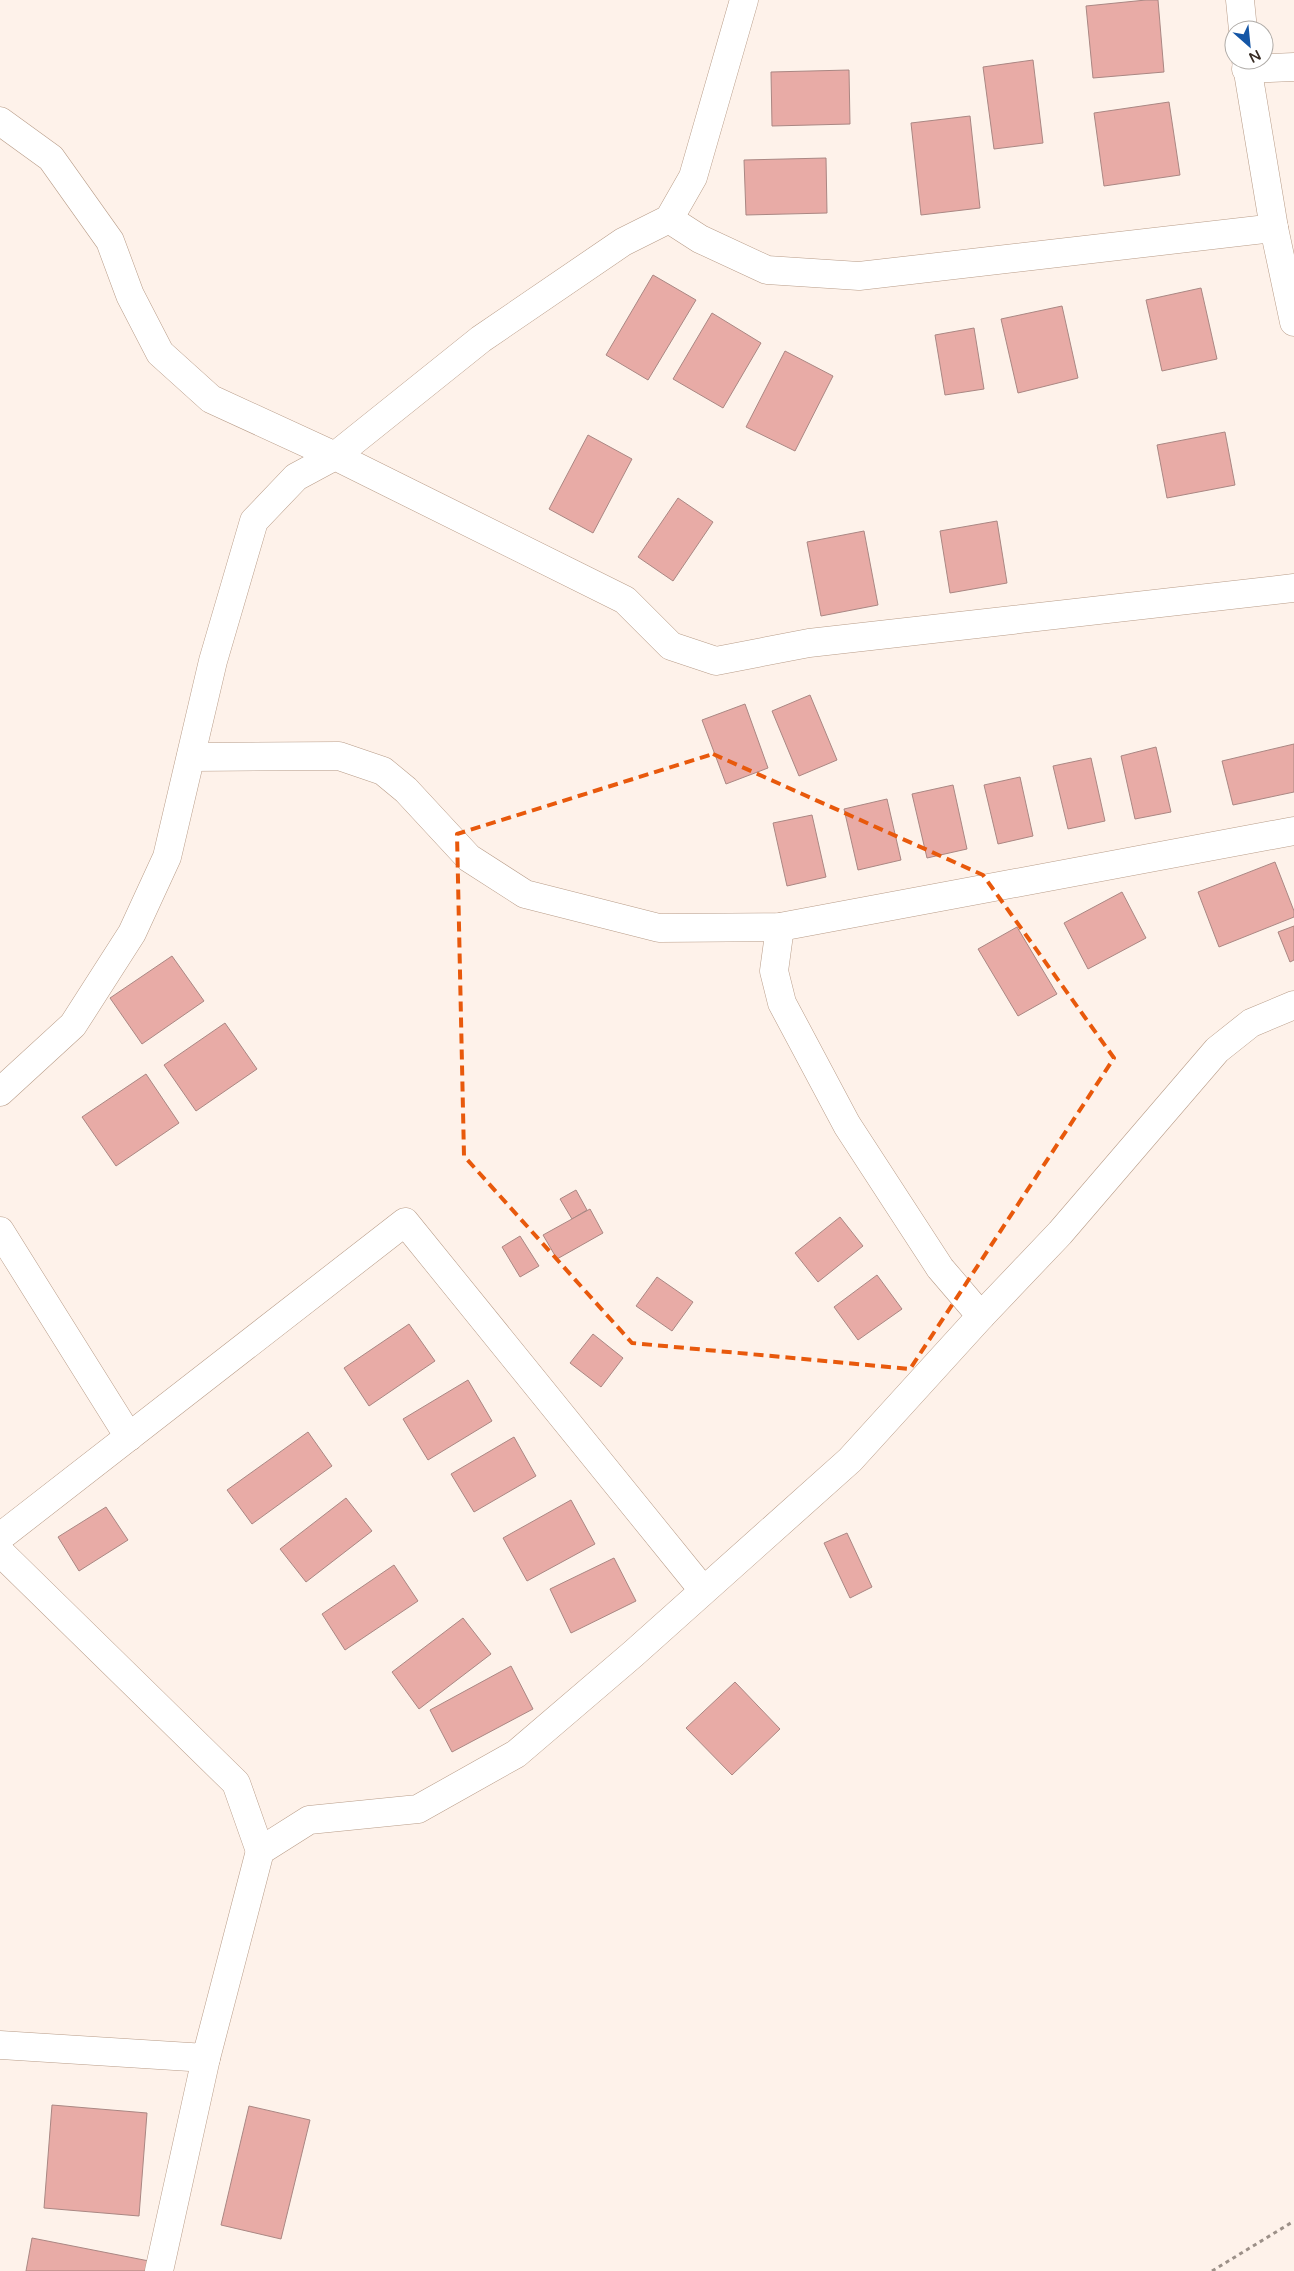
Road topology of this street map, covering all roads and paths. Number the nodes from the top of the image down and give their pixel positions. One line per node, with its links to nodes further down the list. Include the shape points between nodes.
1 (744, 0): 8 (street, via 693,177)
2 (1240, 0): 3 (street)
3 (1242, 20)
4 (1274, 66): 5 (street)
5 (1294, 67)
6 (1247, 70): 9 (street)
7 (0, 121): 12 (street, via 51,158 110,241 130,295 160,354 211,399)
8 (669, 219): 9 (street, via 700,238 767,270 859,276); 12 (street, via 623,242 481,339)
9 (1274, 228): 10 (street)
10 (1288, 268): 11 (street)
11 (1294, 322)
12 (335, 456): 13 (street, via 625,600 671,646 716,661 809,643); 14 (street, via 296,477 254,521 213,661)
13 (1294, 588)
14 (191, 757): 16 (street, via 339,756 383,771 406,790 469,858 525,894 659,928); 18 (street, via 167,856 132,933 73,1025)
15 (1294, 831): 16 (street)
16 (780, 927): 20 (street, via 774,971 782,1003 847,1125 940,1268)
17 (1294, 1005): 20 (street, via 1251,1024 1218,1050 1060,1234)
18 (0, 1092)
19 (0, 1231): 21 (street)
20 (981, 1316): 24 (street, via 850,1460)
21 (129, 1437): 22 (street); 24 (street, via 405,1222)
22 (0, 1537)
23 (0, 1552): 25 (street, via 236,1783)
24 (704, 1590): 25 (street, via 516,1754 418,1809 309,1820)
25 (260, 1851): 27 (street)
26 (0, 2045): 27 (street)
27 (206, 2058): 29 (street)
28 (1294, 2221): 30 (path)
29 (160, 2271)
30 (1212, 2271)

